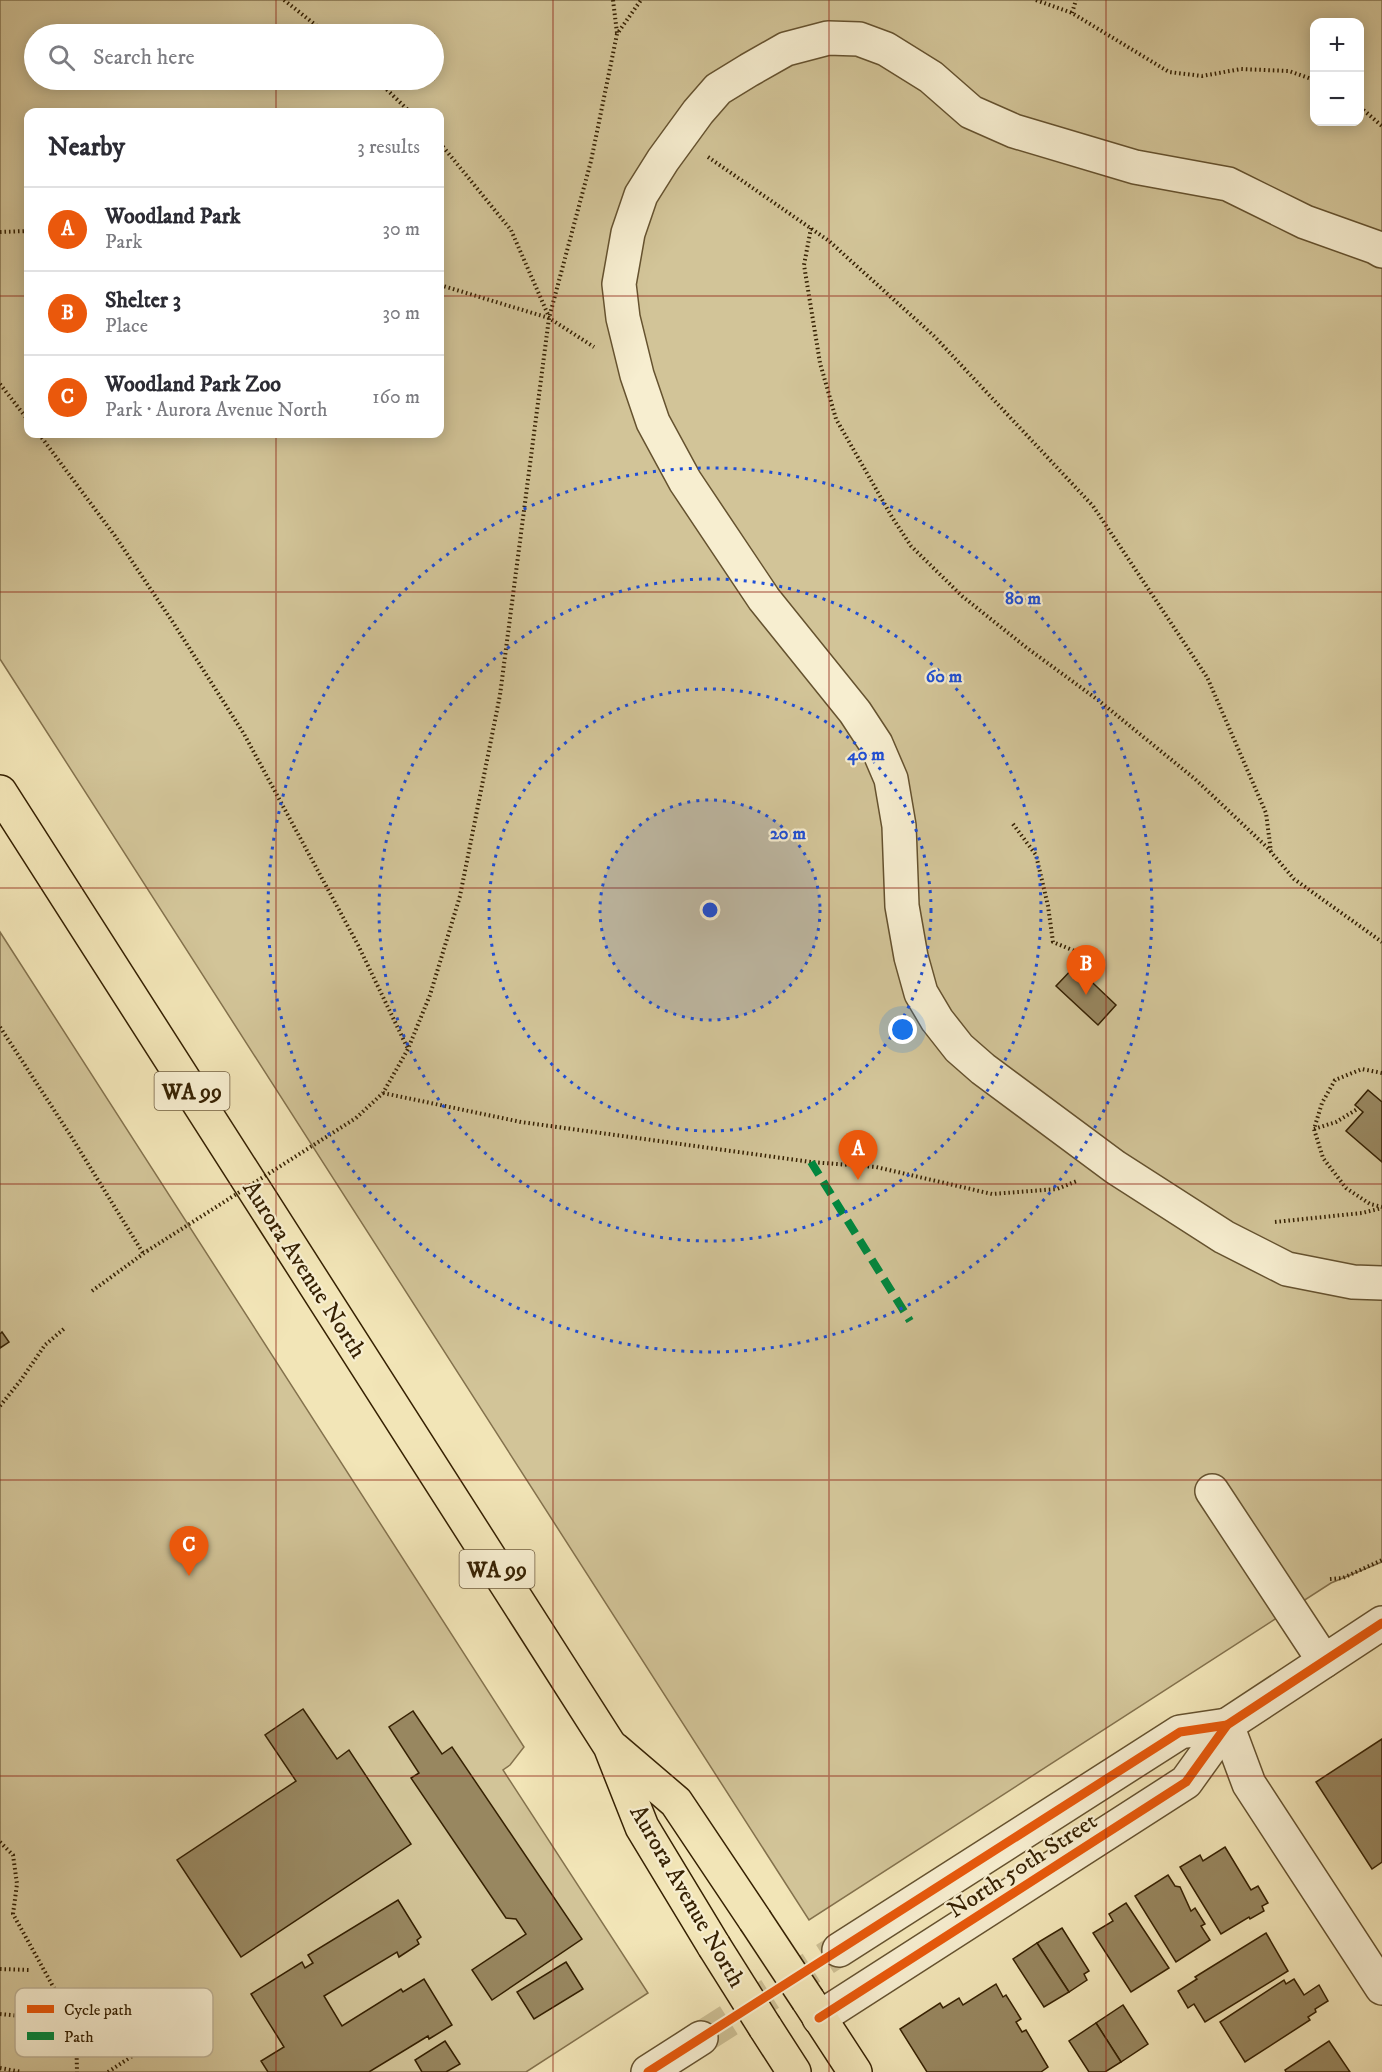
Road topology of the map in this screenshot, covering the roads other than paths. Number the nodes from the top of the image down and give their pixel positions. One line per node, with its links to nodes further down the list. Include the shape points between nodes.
1 (1382, 251): 3 (street, via 1305,222 1228,184 1135,167 1014,131 971,111 931,77 886,49 859,39 828,38 786,49 718,89 698,112 641,195 628,233 619,284 637,375 653,422 685,481 764,599 876,744 891,779 899,826 902,906 911,957 921,993 937,1020 959,1048 983,1069 1115,1167 1224,1237 1287,1269 1353,1282)
2 (0, 792): 8 (highway, Aurora Avenue North / WA 99)
3 (1382, 1282)
4 (1212, 1491): 6 (street)
5 (1382, 1623): 6 (street, North 50th Street)
6 (1324, 1661): 7 (street, North 50th Street)
7 (1227, 1725): 9 (street, North 50th Street, via 1180,1732); 10 (street, via 1250,1784); 11 (street, North 50th Street, via 1186,1782)
8 (610, 1746): 11 (highway, Aurora Avenue North / WA 99, bridge, via 676,1802); 14 (highway, Aurora Avenue North / WA 99, bridge, via 642,1827)
9 (839, 1950)
10 (1382, 1988)
11 (813, 2008): 15 (highway, Aurora Avenue North / WA 99)
12 (701, 2038): 13 (street)
13 (648, 2072)
14 (794, 2072)
15 (855, 2072)

